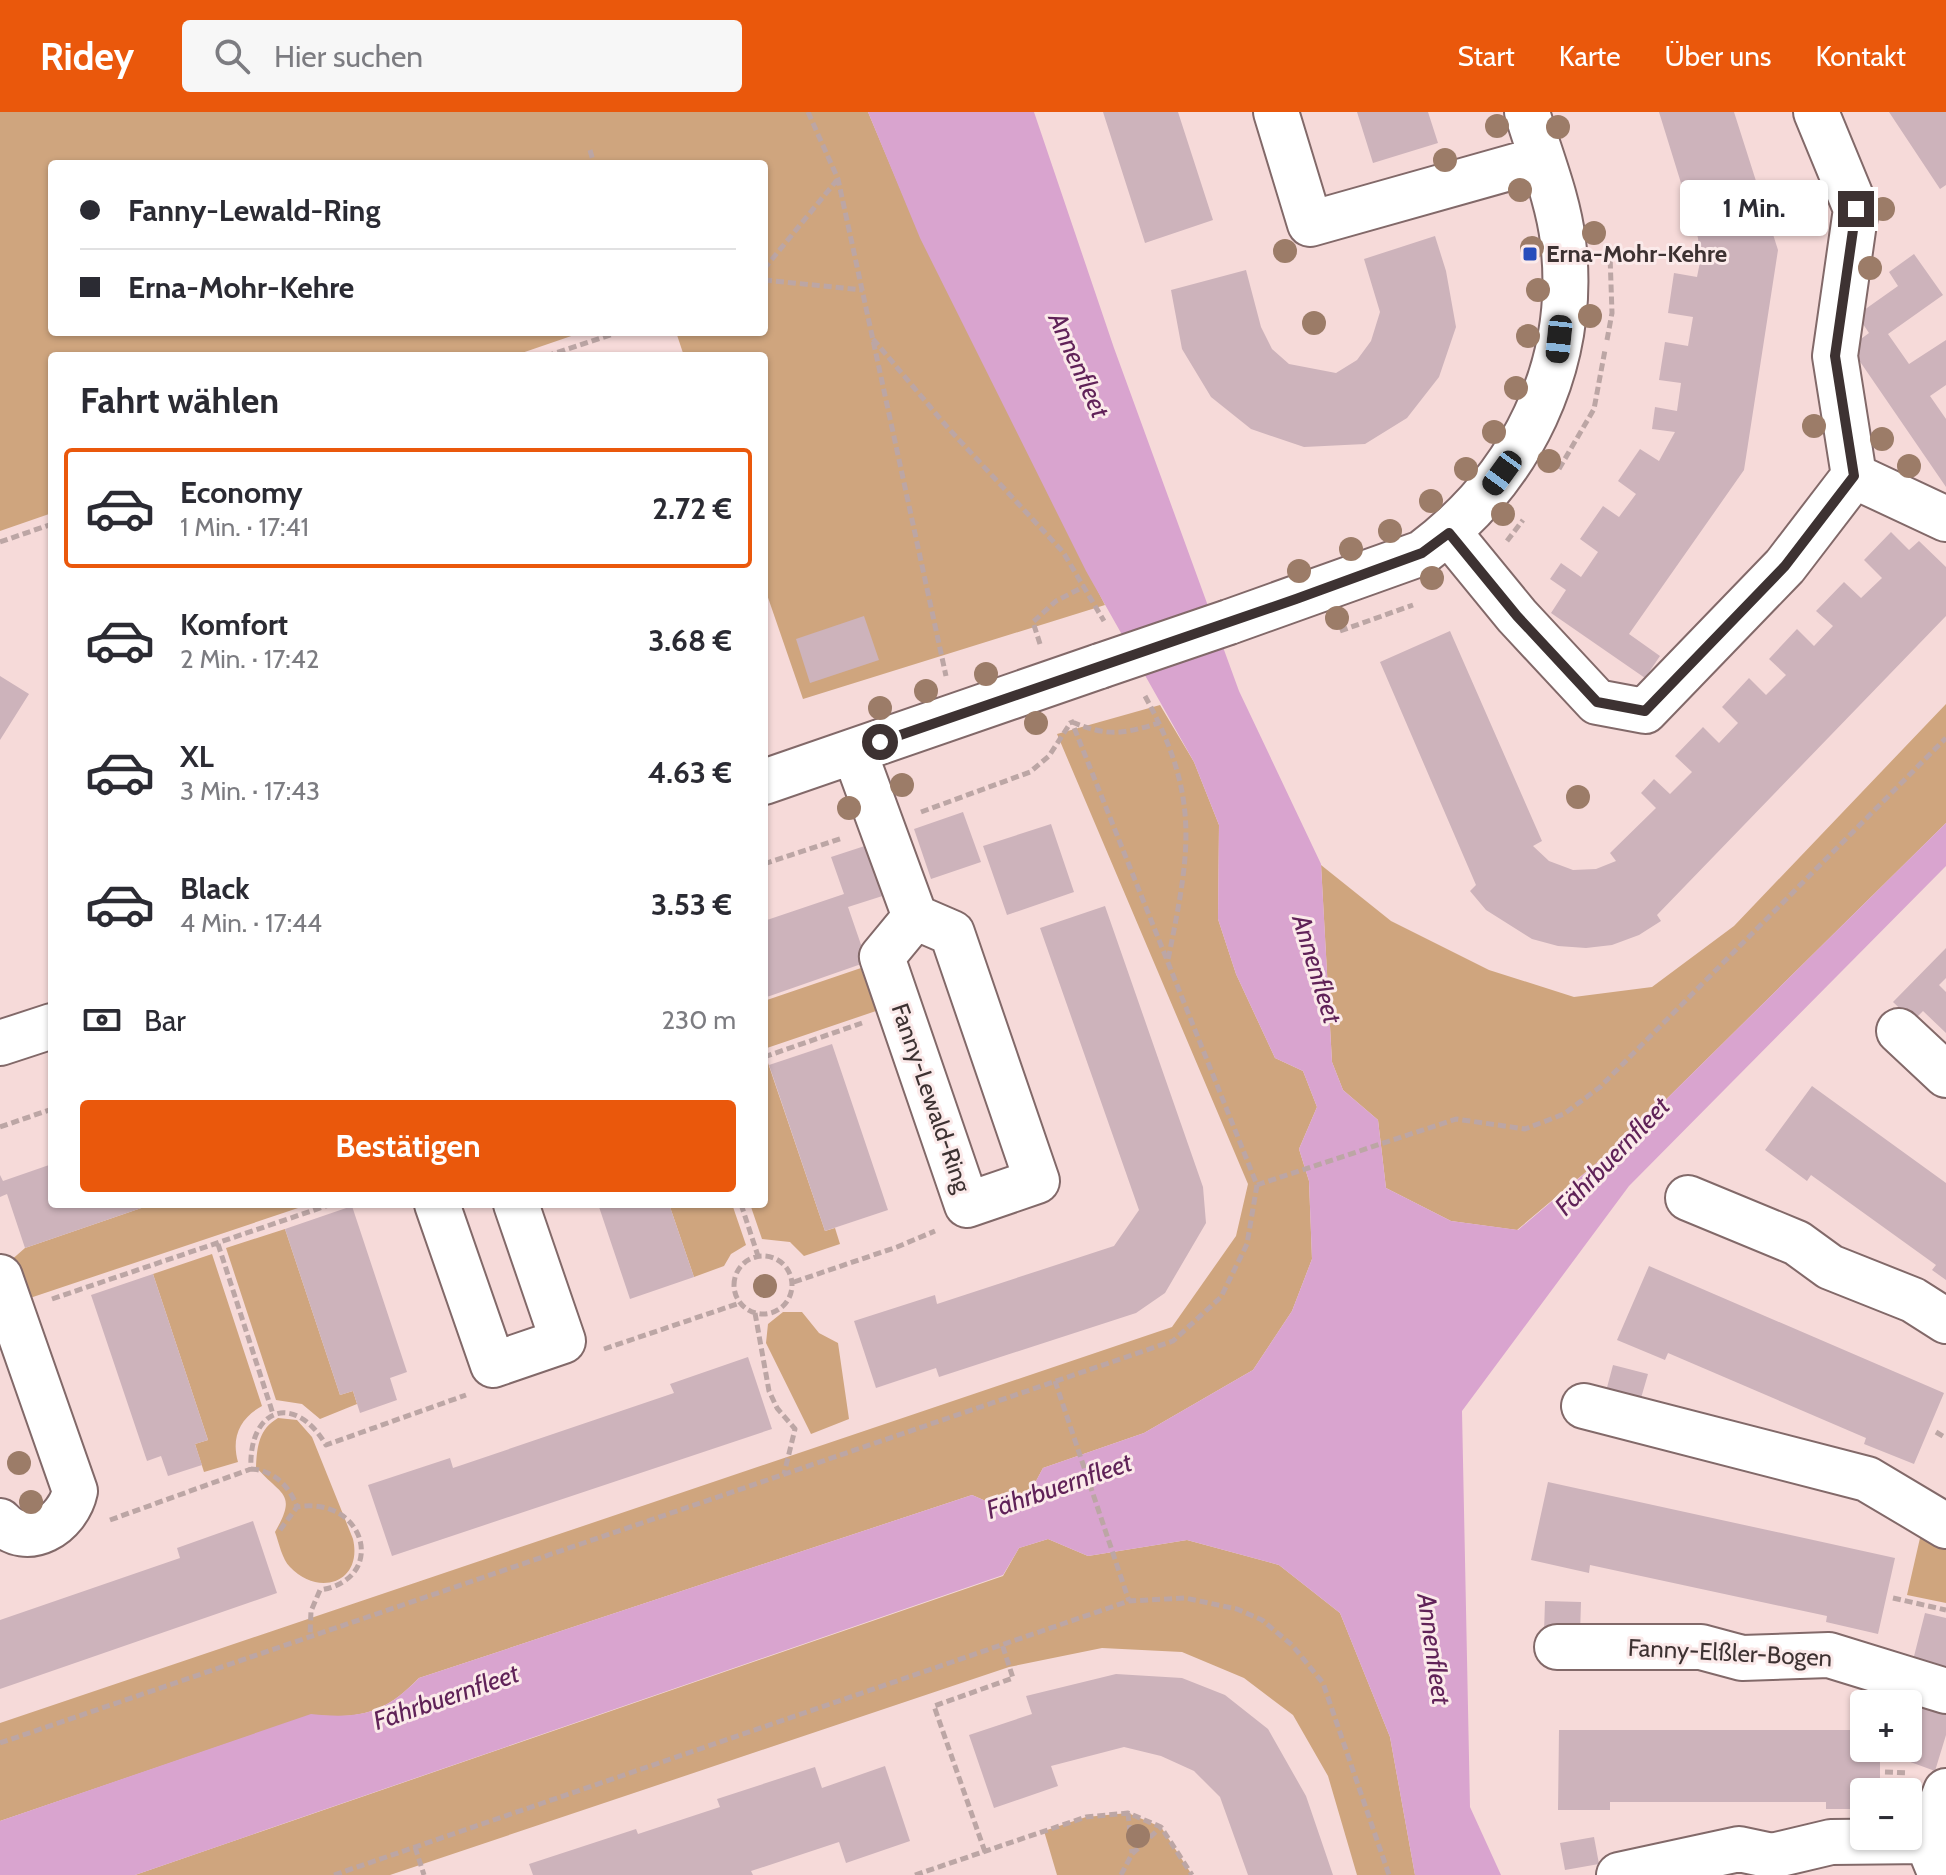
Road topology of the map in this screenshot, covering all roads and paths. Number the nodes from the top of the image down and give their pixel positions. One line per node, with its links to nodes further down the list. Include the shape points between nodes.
1 (808, 112): 8 (path)
2 (1276, 112): 6 (street, via 1310,224)
3 (1527, 112): 6 (street)
4 (1816, 112): 14 (street, via 1856,209 1835,356)
5 (590, 150): 7 (path)
6 (1541, 159): 17 (street, via 1563,240 1557,363 1544,403 1519,450 1485,497)
7 (593, 160)
8 (838, 179): 9 (path); 11 (path)
9 (768, 264)
10 (768, 280): 11 (path)
11 (863, 290): 21 (path)
12 (607, 336): 13 (path)
13 (558, 352)
14 (1854, 476): 15 (street); 17 (street, via 1785,566 1645,711 1597,702)
15 (1946, 519)
16 (48, 525): 18 (path)
17 (1449, 533): 20 (street, bridge, via 1422,553)
18 (0, 542)
19 (1085, 586): 20 (path, via 1056,601 1033,622)
20 (1055, 681): 21 (street); 22 (path)
21 (957, 715): 25 (street)
22 (1071, 721): 23 (path, via 1096,732 1124,734); 27 (path, via 1049,756 1030,772); 38 (path)
23 (1159, 723)
24 (1946, 738): 38 (path, via 1600,1087 1564,1114 1525,1129 1456,1119)
25 (854, 751): 26 (street); 27 (street)
26 (768, 781)
27 (881, 825): 28 (path); 29 (street)
28 (768, 863)
29 (915, 917): 30 (street, Fanny-Lewald-Ring, via 882,957); 40 (street, Fanny-Lewald-Ring, via 952,933 1037,1181)
30 (900, 1010): 34 (path); 40 (street, Fanny-Lewald-Ring)
31 (48, 1027): 33 (street)
32 (1899, 1031): 35 (street)
33 (0, 1043)
34 (768, 1056)
35 (1946, 1075)
36 (48, 1110): 37 (path)
37 (0, 1127)
38 (1257, 1185): 53 (path, via 1247,1244 1221,1297 1173,1341)
39 (1688, 1198): 51 (street, via 1797,1243 1830,1267 1913,1300)
40 (967, 1205): 47 (path, via 930,1235)
41 (321, 1208): 45 (path)
42 (438, 1208): 43 (street, via 493,1365 563,1341)
43 (517, 1208)
44 (742, 1208): 46 (path)
45 (218, 1244): 48 (path); 56 (path)
46 (758, 1256): 47 (path, via 781,1262); 49 (path, via 735,1278)
47 (794, 1282): 50 (path, via 792,1296 780,1307)
48 (6, 1294): 62 (street, via 75,1491 72,1505 52,1527 25,1534 8,1530)
49 (740, 1303): 50 (path); 52 (path)
50 (755, 1313): 60 (path, via 769,1391 795,1429)
51 (1946, 1321)
52 (600, 1350)
53 (1055, 1381): 60 (path); 67 (path)
54 (474, 1392): 56 (path, via 326,1445 303,1418 291,1412)
55 (1584, 1406): 64 (street, via 1867,1479)
56 (273, 1414): 59 (path, via 253,1441)
57 (1936, 1432): 58 (path)
58 (1946, 1438)
59 (251, 1469): 61 (path, via 264,1470 292,1490); 63 (path)
60 (784, 1474): 69 (path)
61 (297, 1507): 65 (path); 69 (path, via 317,1503 335,1509 349,1519 360,1543 361,1560 351,1577 320,1590 311,1611)
62 (0, 1521)
63 (100, 1524)
64 (1946, 1526)
65 (280, 1530)
66 (1893, 1598): 68 (path)
67 (1129, 1601): 70 (path); 81 (path, via 1185,1598 1237,1609 1262,1620 1292,1645 1323,1683)
68 (1946, 1610)
69 (310, 1636): 73 (path)
70 (1002, 1644): 77 (path); 78 (path, via 1013,1678 934,1706)
71 (1557, 1647): 72 (street, Fanny-Elßler-Bogen, via 1701,1647 1742,1658 1829,1655)
72 (1946, 1691)
73 (0, 1743)
74 (1946, 1791): 80 (street)
75 (1128, 1813): 76 (path); 78 (path, via 1086,1817); 79 (path)
76 (1161, 1827): 79 (path); 86 (path)
77 (415, 1847): 82 (path); 83 (path)
78 (985, 1852): 84 (path)
79 (1132, 1854): 85 (path)
80 (1934, 1858): 87 (street, via 1831,1842 1772,1856 1739,1849)
81 (1390, 1873)
82 (334, 1875)
83 (424, 1875)
84 (915, 1875)
85 (1121, 1875)
86 (1192, 1875)
87 (1619, 1875)

